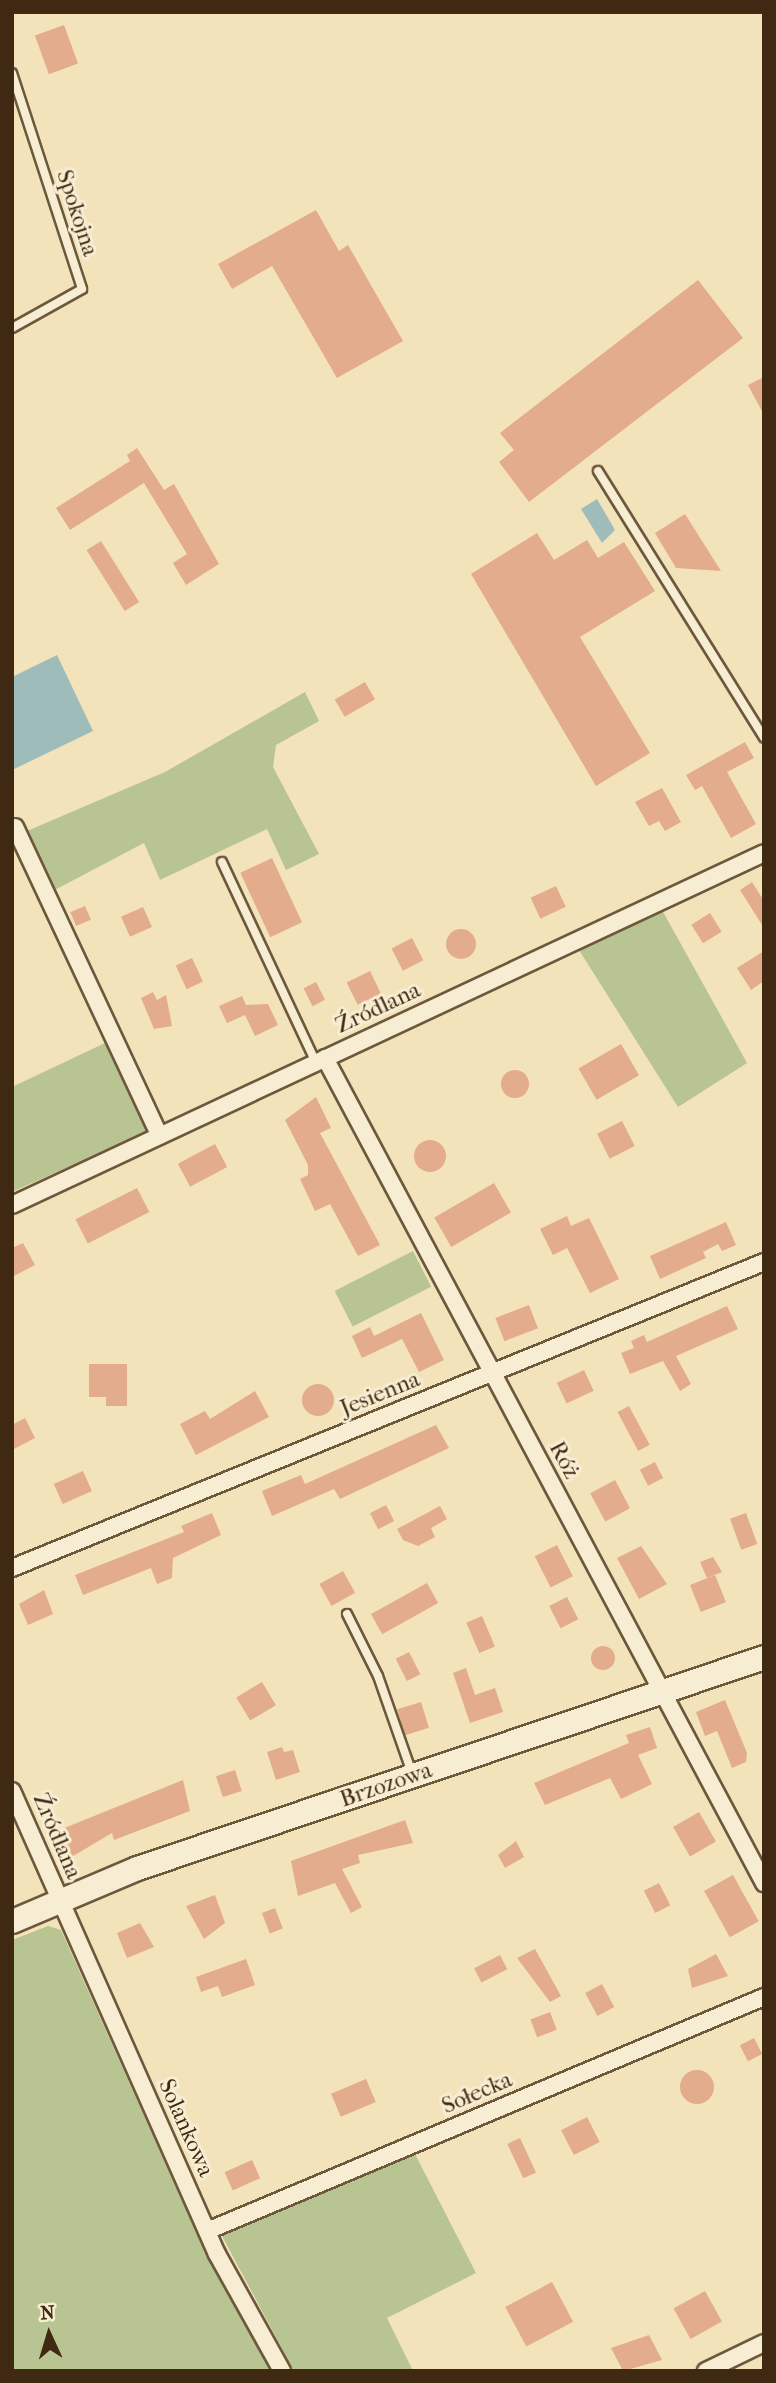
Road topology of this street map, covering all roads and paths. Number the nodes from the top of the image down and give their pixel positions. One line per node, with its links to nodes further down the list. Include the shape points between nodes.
1 (12, 74): 2 (lane, Spokojna, via 82,289)
2 (12, 328)
3 (598, 471): 4 (lane)
4 (764, 738)
5 (15, 827): 9 (street)
6 (764, 853): 8 (street, Źródlana)
7 (222, 862): 8 (lane)
8 (321, 1061): 9 (street, Źródlana); 12 (street, Róż)
9 (160, 1136): 10 (street, Źródlana)
10 (12, 1205)
11 (764, 1262): 12 (street, Jesienna)
12 (492, 1373): 13 (street, Jesienna); 16 (street, Róż)
13 (12, 1567)
14 (347, 1614): 17 (lane, via 379,1676)
15 (764, 1657): 16 (street, Brzozowa)
16 (664, 1691): 17 (street, Brzozowa); 19 (street, Róż)
17 (414, 1776): 20 (street, Brzozowa)
18 (12, 1791): 20 (street, Źródlana)
19 (764, 1883)
20 (60, 1899): 21 (street, Brzozowa); 23 (street, Solankowa)
21 (12, 1921)
22 (764, 1997): 23 (street, Sołecka)
23 (207, 2231): 25 (street, Solankowa)
24 (764, 2343): 26 (street)
25 (282, 2371)
26 (706, 2371)

